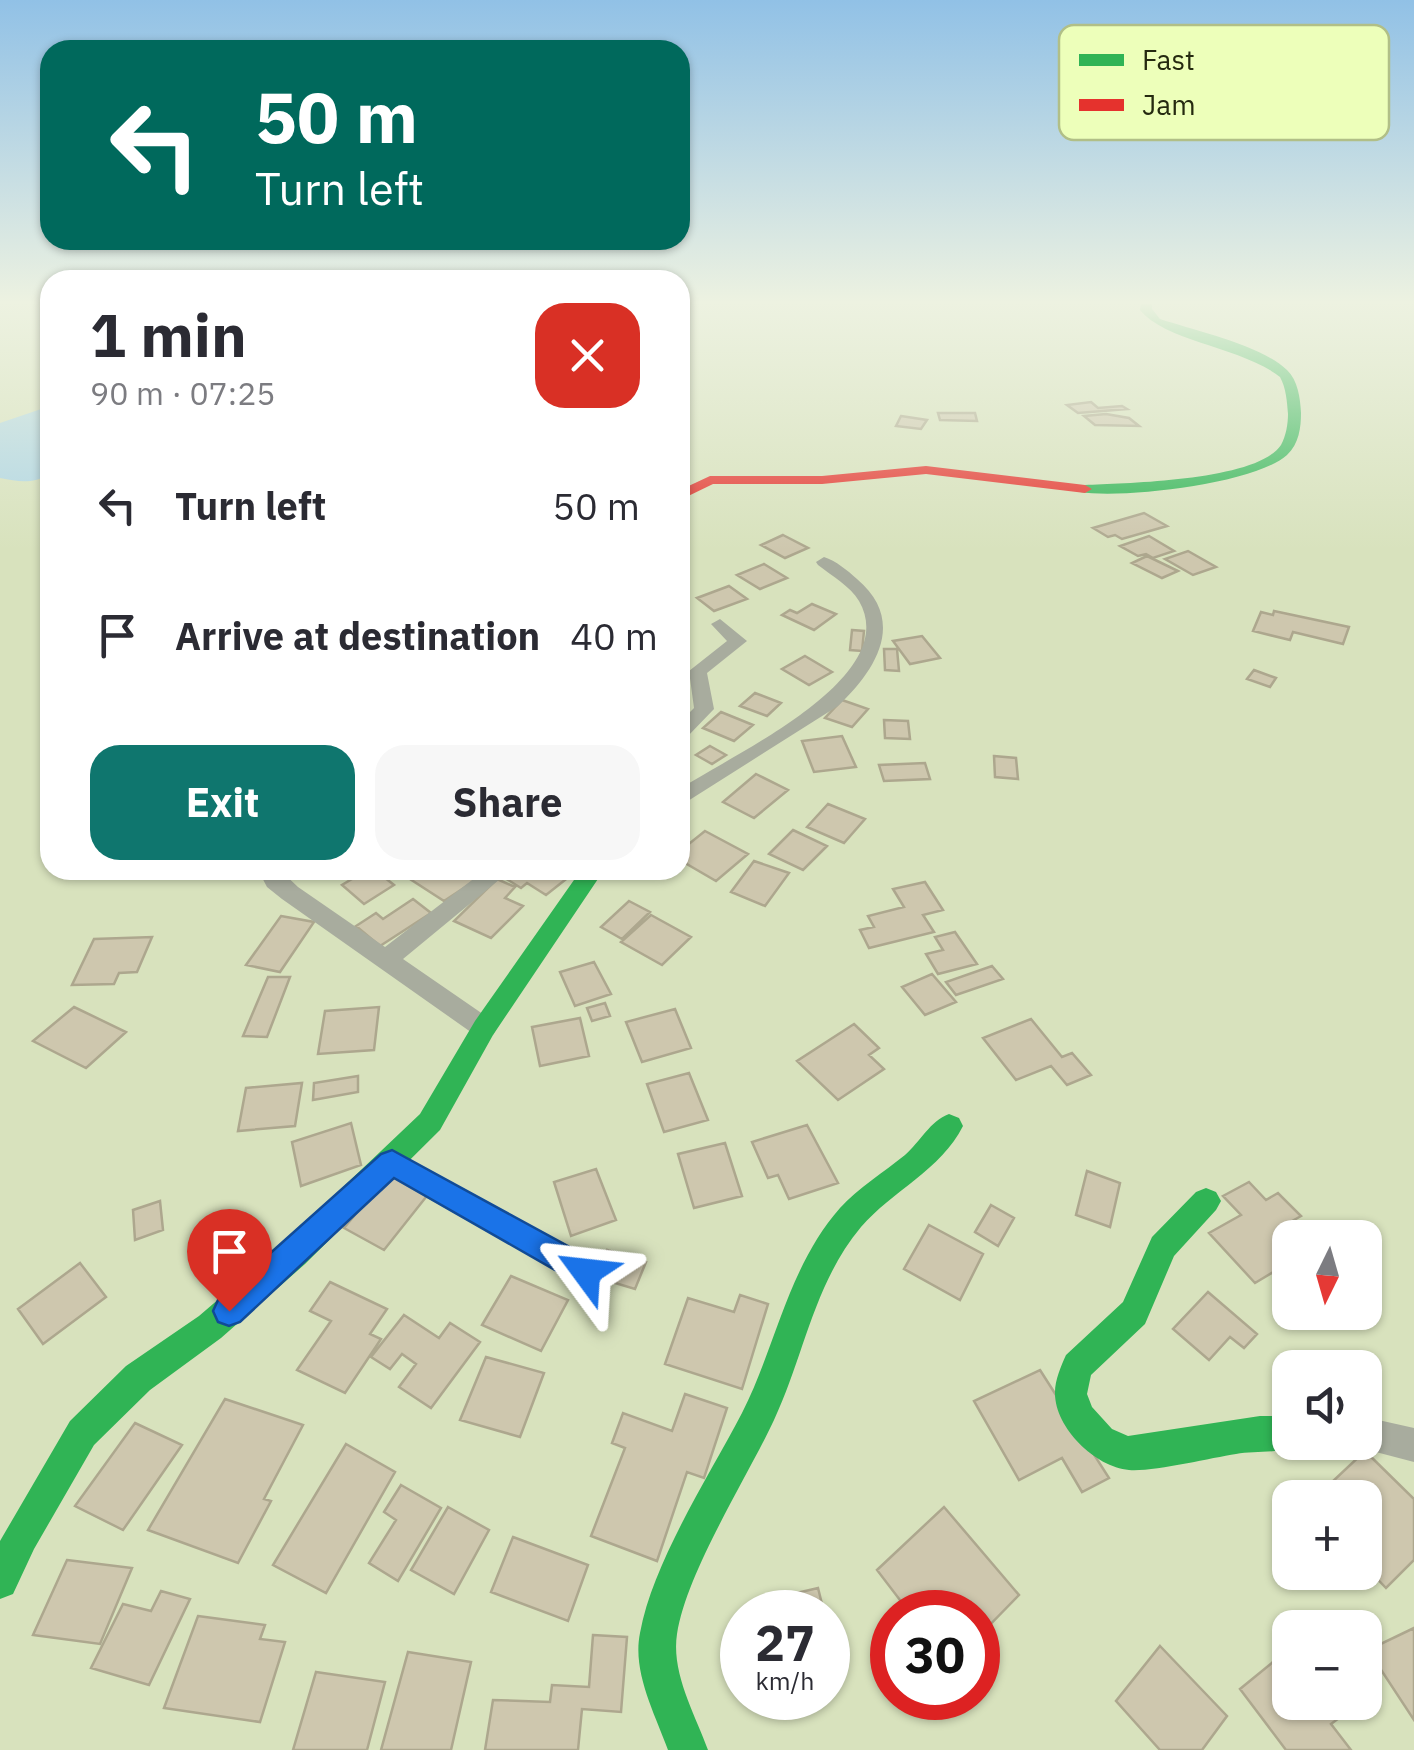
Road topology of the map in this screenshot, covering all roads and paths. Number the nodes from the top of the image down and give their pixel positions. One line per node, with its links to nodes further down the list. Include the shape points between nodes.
1 (1290, 386): 2 (street, via 1295,426 1284,450 1265,463 1156,486 1075,489 926,470 822,480 710,480)
2 (690, 491)
3 (824, 562): 6 (street, via 872,609 874,634 858,676 777,740)
4 (720, 624): 5 (street, via 738,641 698,671 704,709)
5 (690, 723)
6 (690, 792)
7 (274, 880): 10 (street)
8 (487, 880): 10 (street)
9 (586, 880): 11 (street)
10 (387, 958): 11 (street)
11 (484, 1028): 13 (street, via 430,1122)
12 (948, 1126): 20 (street, via 851,1217 819,1266 763,1406 676,1580 658,1635 659,1670)
13 (392, 1162): 15 (street); 19 (street, via 210,1328 138,1378 82,1432)
14 (1206, 1201): 16 (street, via 1163,1247 1134,1313 1077,1366 1071,1394 1100,1441 1128,1453)
15 (586, 1272)
16 (1272, 1433)
17 (1382, 1435): 18 (street)
18 (1414, 1446)
19 (0, 1582)
20 (688, 1750)

